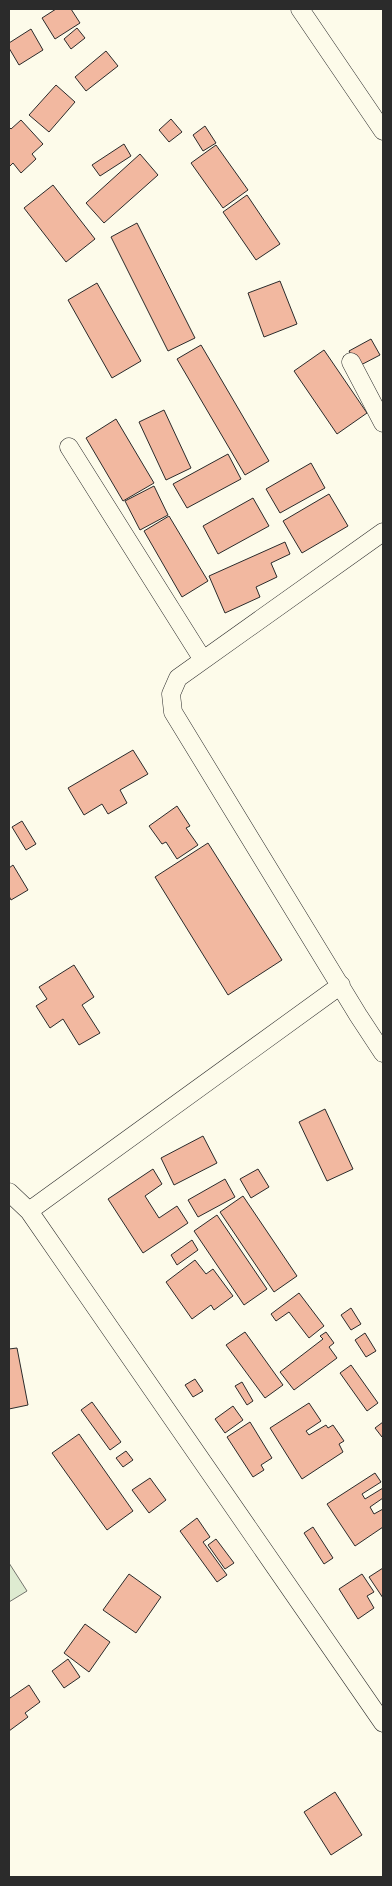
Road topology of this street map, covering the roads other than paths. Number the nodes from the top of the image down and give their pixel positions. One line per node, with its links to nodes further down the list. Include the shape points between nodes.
1 (300, 9): 2 (street)
2 (383, 131)
3 (351, 362): 4 (street)
4 (383, 423)
5 (69, 447): 7 (street)
6 (383, 532): 7 (street)
7 (203, 660): 8 (street, via 178,678 171,694 173,712)
8 (341, 985): 9 (street); 11 (street)
9 (383, 1053)
10 (9, 1192): 11 (street)
11 (29, 1211): 12 (street)
12 (383, 1723)

